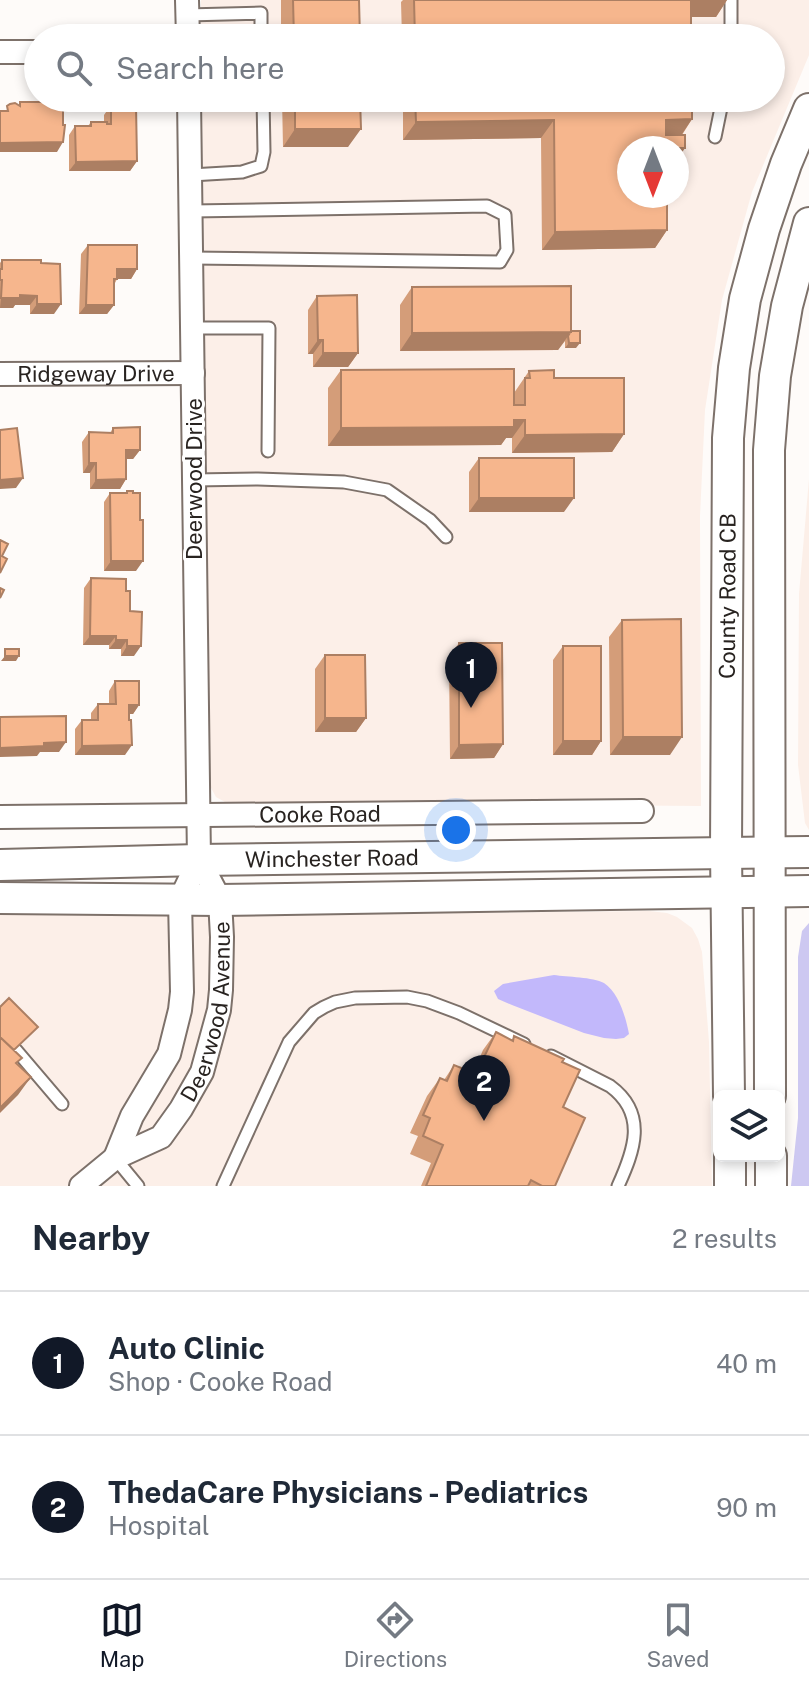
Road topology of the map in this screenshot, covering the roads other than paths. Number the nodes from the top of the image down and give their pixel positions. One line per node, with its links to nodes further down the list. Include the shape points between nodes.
1 (731, 0): 4 (lane)
2 (187, 7): 3 (lane, via 261,13)
3 (261, 24)
4 (731, 24)
5 (0, 52): 6 (street)
6 (24, 52)
7 (809, 109): 25 (main road, County Road CB, via 764,229 734,368 727,453)
8 (189, 112): 12 (street, Deerwood Drive)
9 (263, 112): 12 (lane, via 261,166)
10 (720, 112): 11 (lane)
11 (715, 137)
12 (191, 175): 13 (street, Deerwood Drive)
13 (192, 211): 15 (street, Deerwood Drive); 15 (lane, via 487,206 505,215 507,250 500,262)
14 (809, 223): 27 (main road, County Road CB, via 775,376 769,450)
15 (192, 258): 16 (street, Deerwood Drive)
16 (193, 328): 17 (street, Deerwood Drive); 19 (lane, via 269,328)
17 (193, 373): 18 (street, Ridgeway Drive); 20 (street, Deerwood Drive)
18 (0, 374)
19 (268, 451)
20 (194, 480): 21 (lane, via 344,482 387,490); 23 (street, Deerwood Drive)
21 (446, 537)
22 (642, 811): 23 (street, Cooke Road)
23 (198, 815): 24 (street, Cooke Road); 28 (street, Deerwood Drive)
24 (0, 817)
25 (726, 852): 27 (main road, Winchester Road); 28 (main road, Winchester Road); 32 (main road, County Road CB)
26 (809, 852): 27 (main road, Winchester Road)
27 (769, 853): 31 (main road, County Road CB)
28 (199, 860): 29 (main road, Winchester Road); 34 (street, Deerwood Avenue); 35 (street, Deerwood Avenue)
29 (0, 865)
30 (809, 891): 31 (main road, Winchester Road)
31 (770, 892): 32 (main road, Winchester Road); 38 (main road, County Road CB)
32 (727, 893): 35 (main road, Winchester Road); 37 (main road, County Road CB)
33 (0, 898): 34 (main road, Winchester Road)
34 (180, 900): 35 (main road, Winchester Road); 40 (street, Deerwood Avenue, via 182,992 177,1027 169,1054 132,1116)
35 (220, 900): 40 (street, Deerwood Avenue, via 220,1000 202,1072 161,1137)
36 (16, 1050): 39 (lane)
37 (729, 1090)
38 (770, 1090)
39 (62, 1104)
40 (115, 1158): 43 (street, Deerwood Avenue); 44 (lane)
41 (730, 1162): 47 (main road)
42 (771, 1162): 48 (main road)
43 (81, 1186)
44 (138, 1186)
45 (223, 1186): 46 (lane, via 289,1042 301,1027 335,1002 379,997 407,997 459,1013 618,1092 635,1132)
46 (618, 1186)
47 (730, 1186)
48 (771, 1186)

